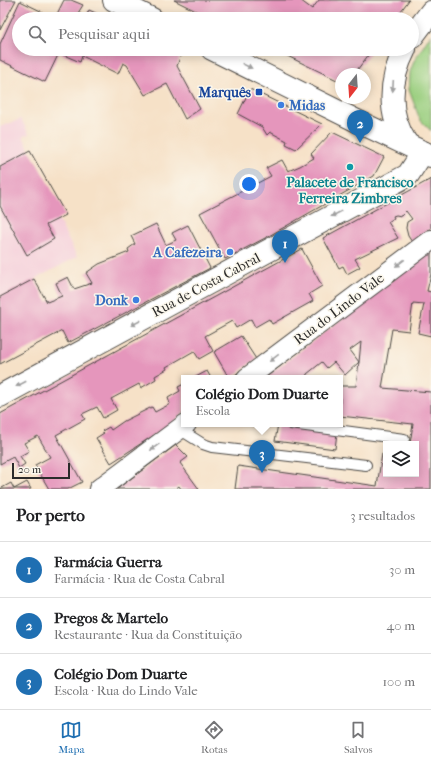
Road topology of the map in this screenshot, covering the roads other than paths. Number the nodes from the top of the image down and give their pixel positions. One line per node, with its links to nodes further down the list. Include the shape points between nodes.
1 (114, 0): 2 (main road)
2 (138, 12)
3 (431, 12): 4 (main road)
4 (419, 28)
5 (226, 56): 7 (main road, one-way to 7)
6 (401, 56): 7 (main road, one-way to 7, via 393,80 394,112 400,134)
7 (420, 151): 10 (main road, Rua de Costa Cabral, one-way to 10, via 408,175)
8 (431, 240): 9 (street, Rua do Lindo Vale, one-way to 9)
9 (251, 375)
10 (0, 396)
11 (183, 427): 14 (lane, via 203,444 212,447); 15 (street, one-way to 15)
12 (314, 427): 13 (lane)
13 (404, 439)
14 (366, 465)
15 (98, 489)

